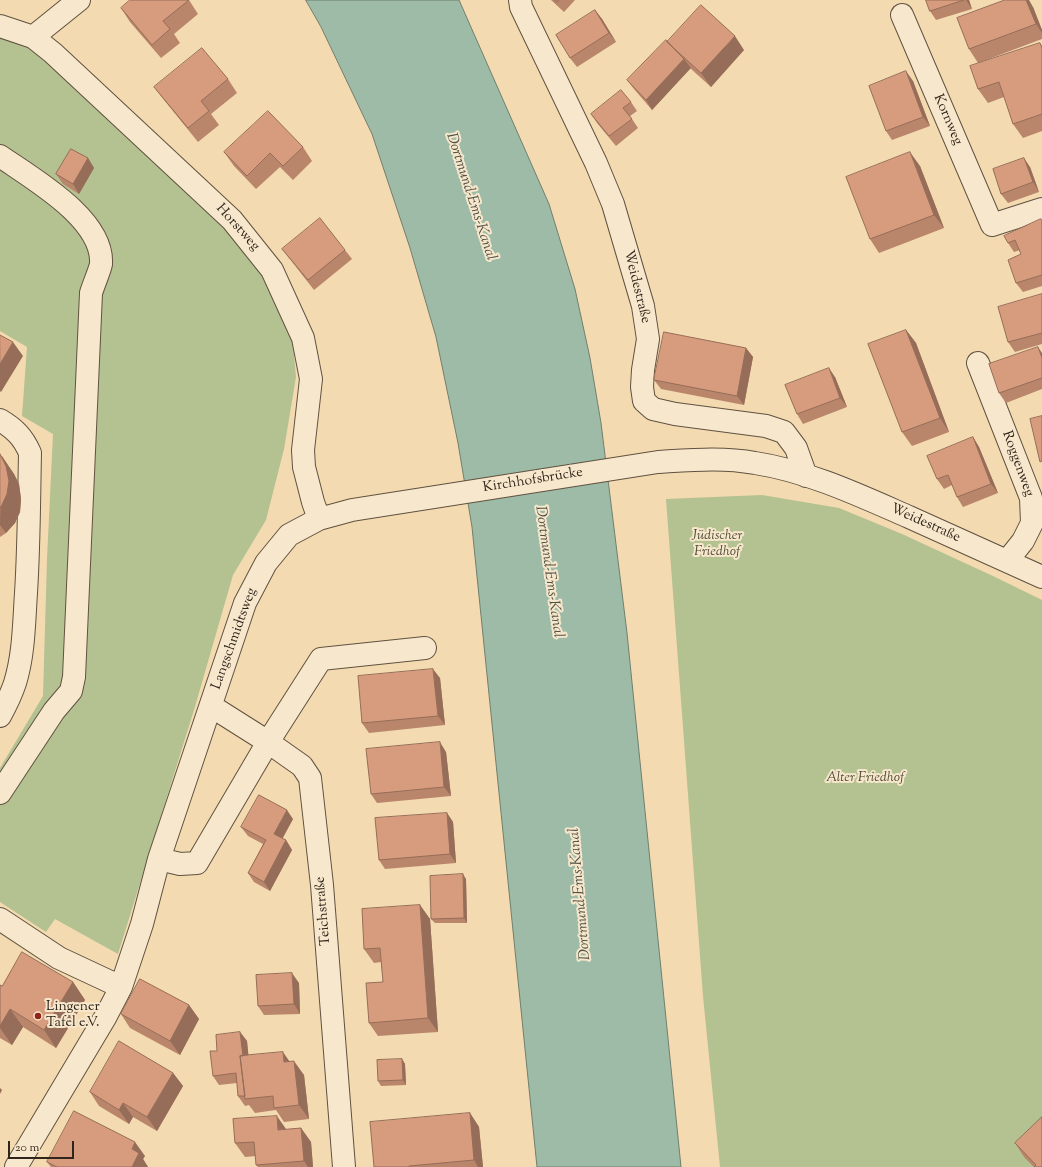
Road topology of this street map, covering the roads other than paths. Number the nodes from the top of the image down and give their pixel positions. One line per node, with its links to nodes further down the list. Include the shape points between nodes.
1 (79, 0): 5 (street)
2 (520, 0): 11 (street, Weidestraße, via 613,204 643,306 648,339 643,370 644,401 653,409 675,414 766,426 784,432 796,448)
3 (902, 15): 7 (street, Kornweg, via 992,225)
4 (0, 26): 5 (street, Horstweg)
5 (32, 37): 14 (street, Horstweg, via 54,53 232,220 272,270 305,345 311,379 303,450 304,467)
6 (0, 156): 22 (street, via 58,197 84,221 98,244 101,265 91,293 74,677 71,691 54,711)
7 (1042, 209)
8 (978, 363): 13 (street, Roggenweg, via 1030,498)
9 (0, 420): 18 (street, via 24,440 30,453 27,566 19,664)
10 (645, 465): 11 (street, Weidestraße, via 676,461 727,460 756,463); 12 (street, Kirchhofsbrücke)
11 (806, 476): 15 (street, Weidestraße, via 857,494)
12 (421, 498): 14 (street, Langschmidtsweg, via 352,510)
13 (1037, 506): 15 (street, Roggenweg, via 1023,541)
14 (319, 519): 19 (street, Langschmidtsweg, via 289,536 266,563 245,603)
15 (1007, 561): 16 (street, Weidestraße)
16 (1042, 577)
17 (425, 648): 21 (street, via 321,658)
18 (7, 680): 20 (street, via 9,699)
19 (210, 706): 21 (street, Teichstraße); 23 (street, Langschmidtsweg)
20 (0, 716)
21 (268, 742): 23 (street, via 197,863 180,864); 27 (street, Teichstraße, via 302,766 310,778 322,885)
22 (0, 793)
23 (159, 859): 25 (street, Langschmidtsweg, via 142,924)
24 (0, 919): 25 (street, via 60,958)
25 (120, 987): 26 (street, Langschmidtsweg, via 102,1023)
26 (16, 1167)
27 (344, 1167)

